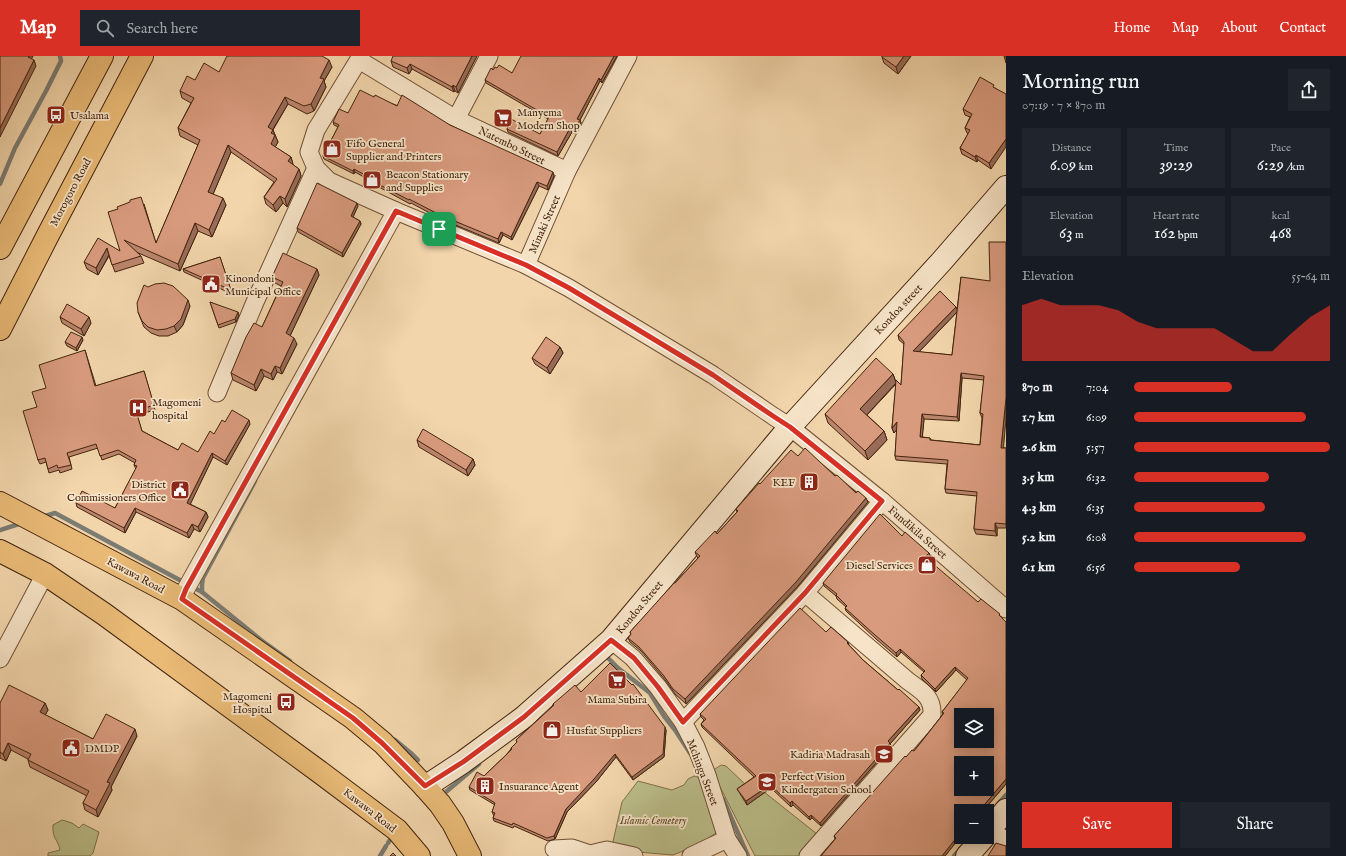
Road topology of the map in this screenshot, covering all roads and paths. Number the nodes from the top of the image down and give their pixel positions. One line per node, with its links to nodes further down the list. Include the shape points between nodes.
1 (102, 56): 11 (main road)
2 (142, 56): 13 (main road, Morogoro Road)
3 (489, 56): 6 (street)
4 (628, 56): 8 (street, Minaki Street)
5 (360, 58): 6 (street, Natembo Street); 7 (street, Minaki Street, via 316,130 309,152)
6 (456, 118): 8 (street, Natembo Street)
7 (316, 168): 10 (street, Minaki Street, via 329,181); 14 (street)
8 (568, 171): 12 (street, Minaki Street)
9 (1006, 187): 15 (street, Kondoa street)
10 (396, 211): 12 (street, Minaki Street); 21 (street)
11 (0, 248)
12 (526, 265): 15 (street, Fundikila Street, via 713,375)
13 (0, 330)
14 (217, 393)
15 (789, 428): 16 (street, Fundikila Street); 23 (street, Kondoa Street)
16 (882, 501): 20 (street); 22 (street, Fundikila Street)
17 (0, 503): 21 (main road, Kawawa Road)
18 (0, 551): 19 (main road, Kawawa Road)
19 (45, 574): 24 (street); 32 (main road, Kawawa Road, via 104,614 397,830)
20 (805, 593): 25 (street); 37 (street, via 924,693 932,706 932,715)
21 (182, 599): 26 (main road, Kawawa Road, via 353,718)
22 (1006, 609)
23 (611, 640): 25 (street, Mchinga Street, via 634,658); 26 (street, Kondoa Street, via 524,717 463,762)
24 (0, 659)
25 (683, 722): 29 (street, Mchinga Street, via 707,775)
26 (425, 786): 33 (main road, Kawawa Road, via 453,823)
27 (1006, 810): 28 (street)
28 (994, 830)
29 (727, 839): 35 (street); 36 (street, Mchinga Street)
30 (981, 844): 38 (street)
31 (554, 849): 34 (street, via 572,848 590,854 607,850)
32 (419, 856)
33 (470, 856)
34 (634, 856)
35 (691, 856)
36 (738, 856)
37 (808, 856)
38 (967, 856)

